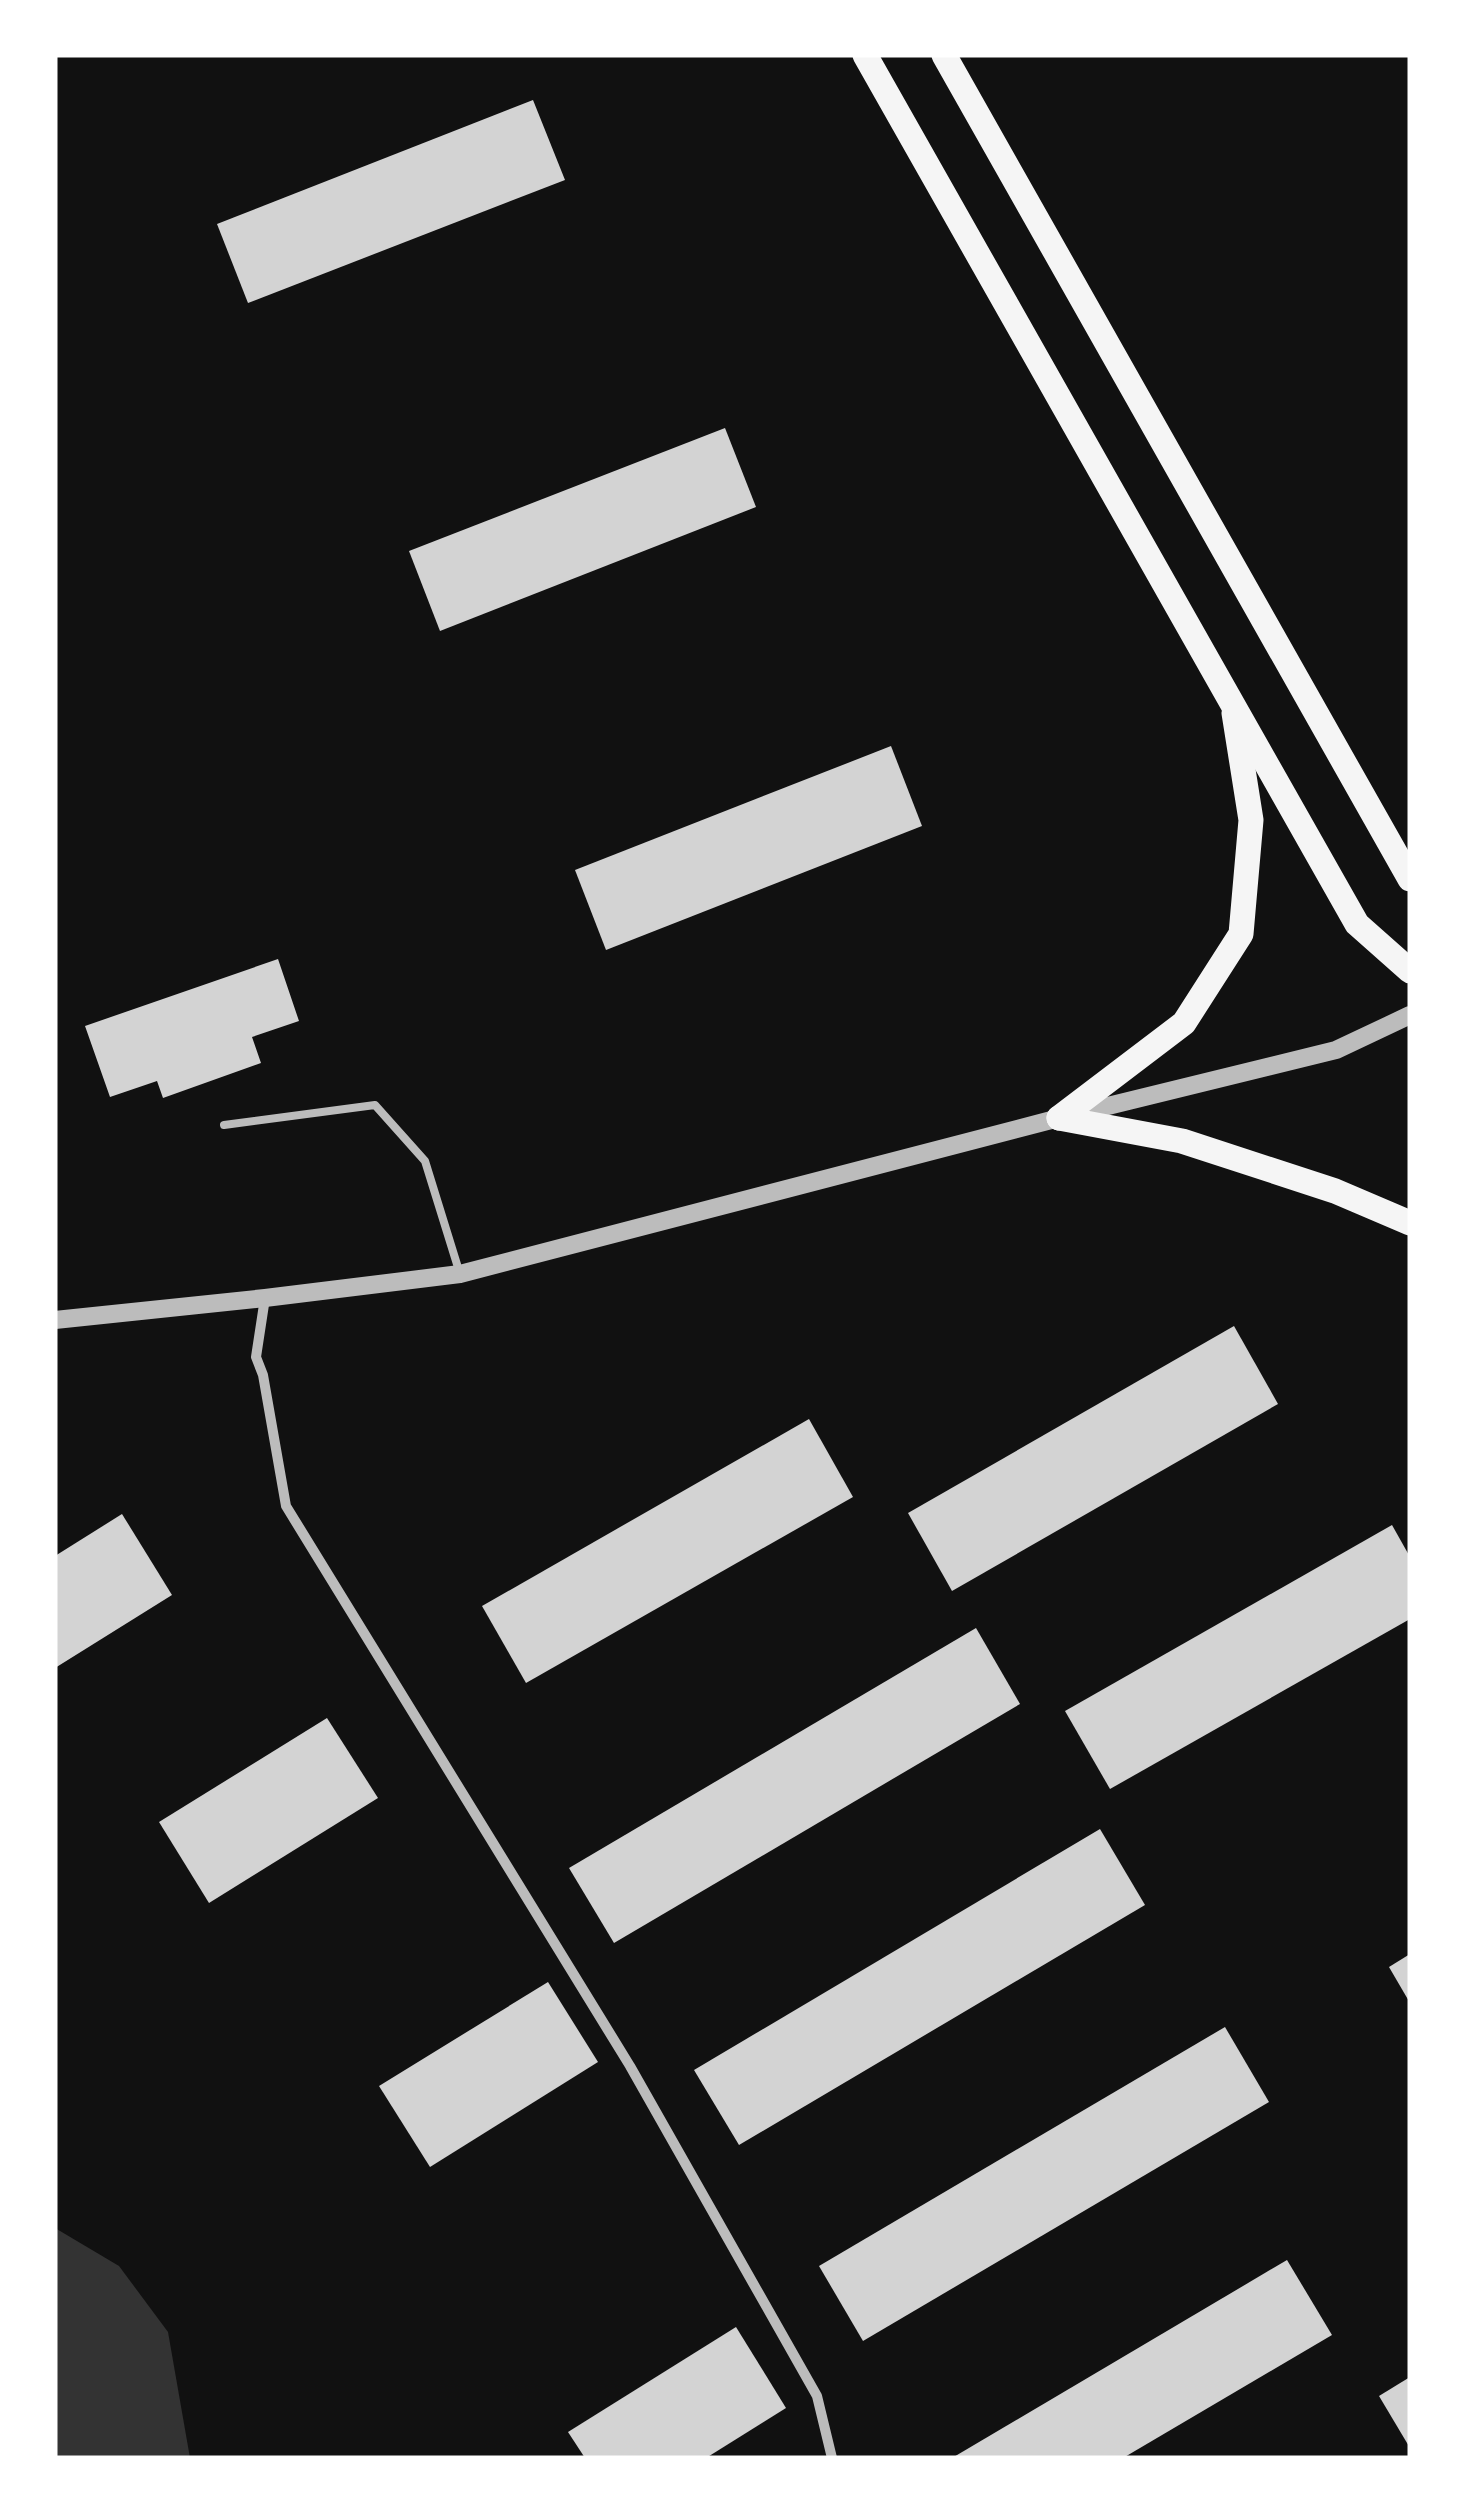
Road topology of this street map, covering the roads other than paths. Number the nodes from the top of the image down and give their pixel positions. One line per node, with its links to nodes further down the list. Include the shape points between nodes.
1 (866, 55): 3 (main road)
2 (944, 55): 4 (main road)
3 (1232, 698): 5 (main road, via 1357,924); 7 (main road, via 1251,820 1241,934 1184,1023)
4 (1410, 880)
5 (1410, 971)
6 (1410, 1015): 7 (street, via 1336,1050)
7 (1059, 1118): 9 (main road, via 1182,1140 1336,1191); 10 (street)
8 (224, 1126): 10 (lane, via 376,1105 425,1161)
9 (1410, 1224)
10 (460, 1274): 11 (street)
11 (264, 1298): 12 (street); 13 (street, via 256,1357 286,1506 630,2066 817,2396)
12 (55, 1320)
13 (832, 2458)

